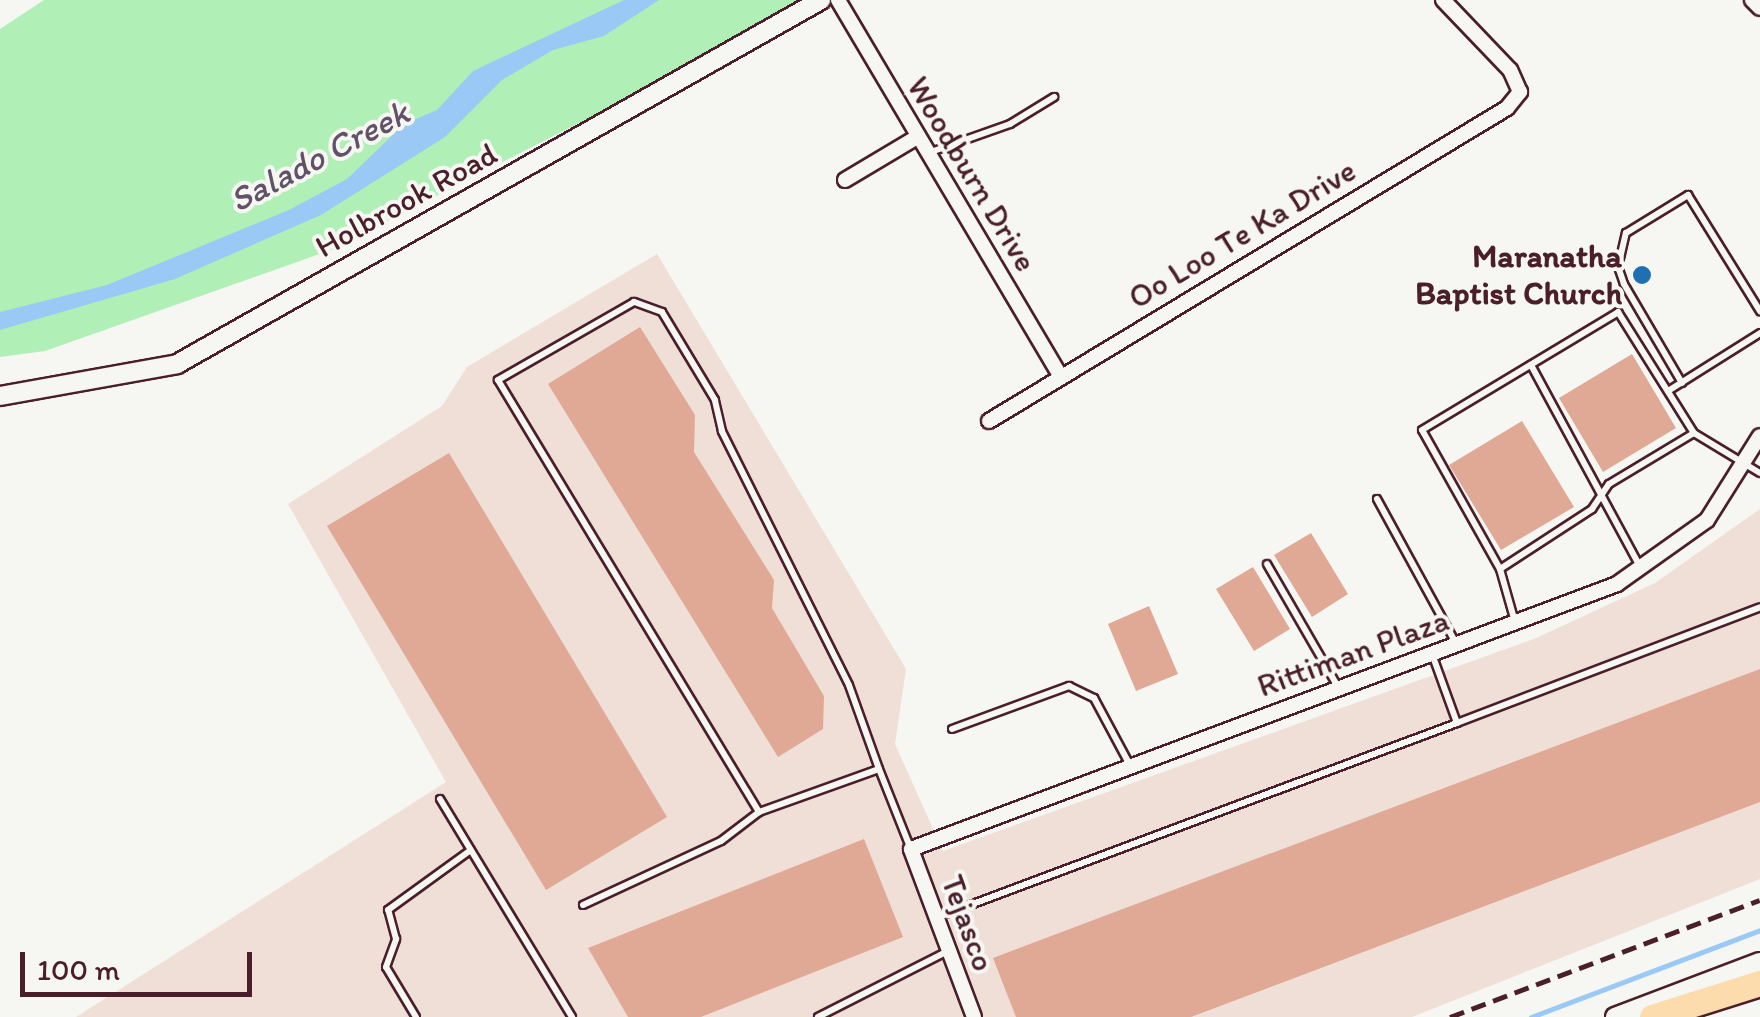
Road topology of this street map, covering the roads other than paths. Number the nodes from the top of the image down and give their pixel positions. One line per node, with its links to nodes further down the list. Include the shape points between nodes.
1 (821, 0): 16 (street, Holbrook Road, via 178,364)
2 (838, 0): 7 (street, Woodburn Drive)
3 (1443, 0): 13 (street, Oo Loo Te Ka Drive, via 1510,70 1520,92 1507,108)
4 (1752, 0): 5 (street)
5 (1760, 8)
6 (1054, 97): 8 (lane, via 1010,124)
7 (917, 138): 8 (street, Woodburn Drive); 9 (street)
8 (927, 154): 13 (street, Woodburn Drive)
9 (844, 180)
10 (1760, 311): 14 (lane, via 1688,194 1626,233 1618,266 1624,284)
11 (1760, 332): 14 (lane)
12 (1531, 365): 15 (lane, via 1618,312); 21 (lane); 24 (lane, via 1422,430)
13 (1060, 374): 17 (street, Oo Loo Te Ka Drive)
14 (1682, 383): 15 (lane)
15 (1668, 392): 18 (lane)
16 (0, 396)
17 (989, 422)
18 (1694, 433): 20 (lane); 21 (lane)
19 (1760, 436): 20 (street, Rittiman Plaza)
20 (1755, 467): 25 (street, Rittiman Plaza, via 1707,520)
21 (1600, 494): 24 (lane, via 1562,533); 25 (lane)
22 (1377, 499): 28 (lane)
23 (1267, 564): 30 (lane)
24 (1500, 569): 27 (lane)
25 (1642, 570): 27 (street, Rittiman Plaza)
26 (1760, 607): 31 (lane)
27 (1515, 623): 28 (street, Rittiman Plaza)
28 (1457, 644): 29 (street, Rittiman Plaza)
29 (1432, 653): 30 (street, Rittiman Plaza); 31 (lane)
30 (1338, 688): 33 (street, Rittiman Plaza)
31 (1457, 723): 40 (lane)
32 (952, 729): 33 (lane, via 1069,686 1094,698)
33 (1130, 766): 37 (street, Rittiman Plaza)
34 (879, 769): 36 (lane); 36 (lane, via 849,685 722,431 714,400 662,312 634,302 498,380); 37 (lane)
35 (440, 799): 38 (lane)
36 (759, 812): 39 (lane, via 721,841)
37 (911, 849): 40 (street, Tejasco)
38 (471, 850): 44 (lane, via 388,910 396,939 386,967); 45 (lane)
39 (583, 905)
40 (937, 918): 41 (street, Tejasco)
41 (949, 950): 46 (lane); 47 (street, Tejasco)
42 (1760, 962): 48 (street)
43 (1760, 983): 49 (highway)
44 (416, 1017)
45 (572, 1017)
46 (818, 1017)
47 (974, 1017)
48 (1615, 1017)
49 (1652, 1017)

